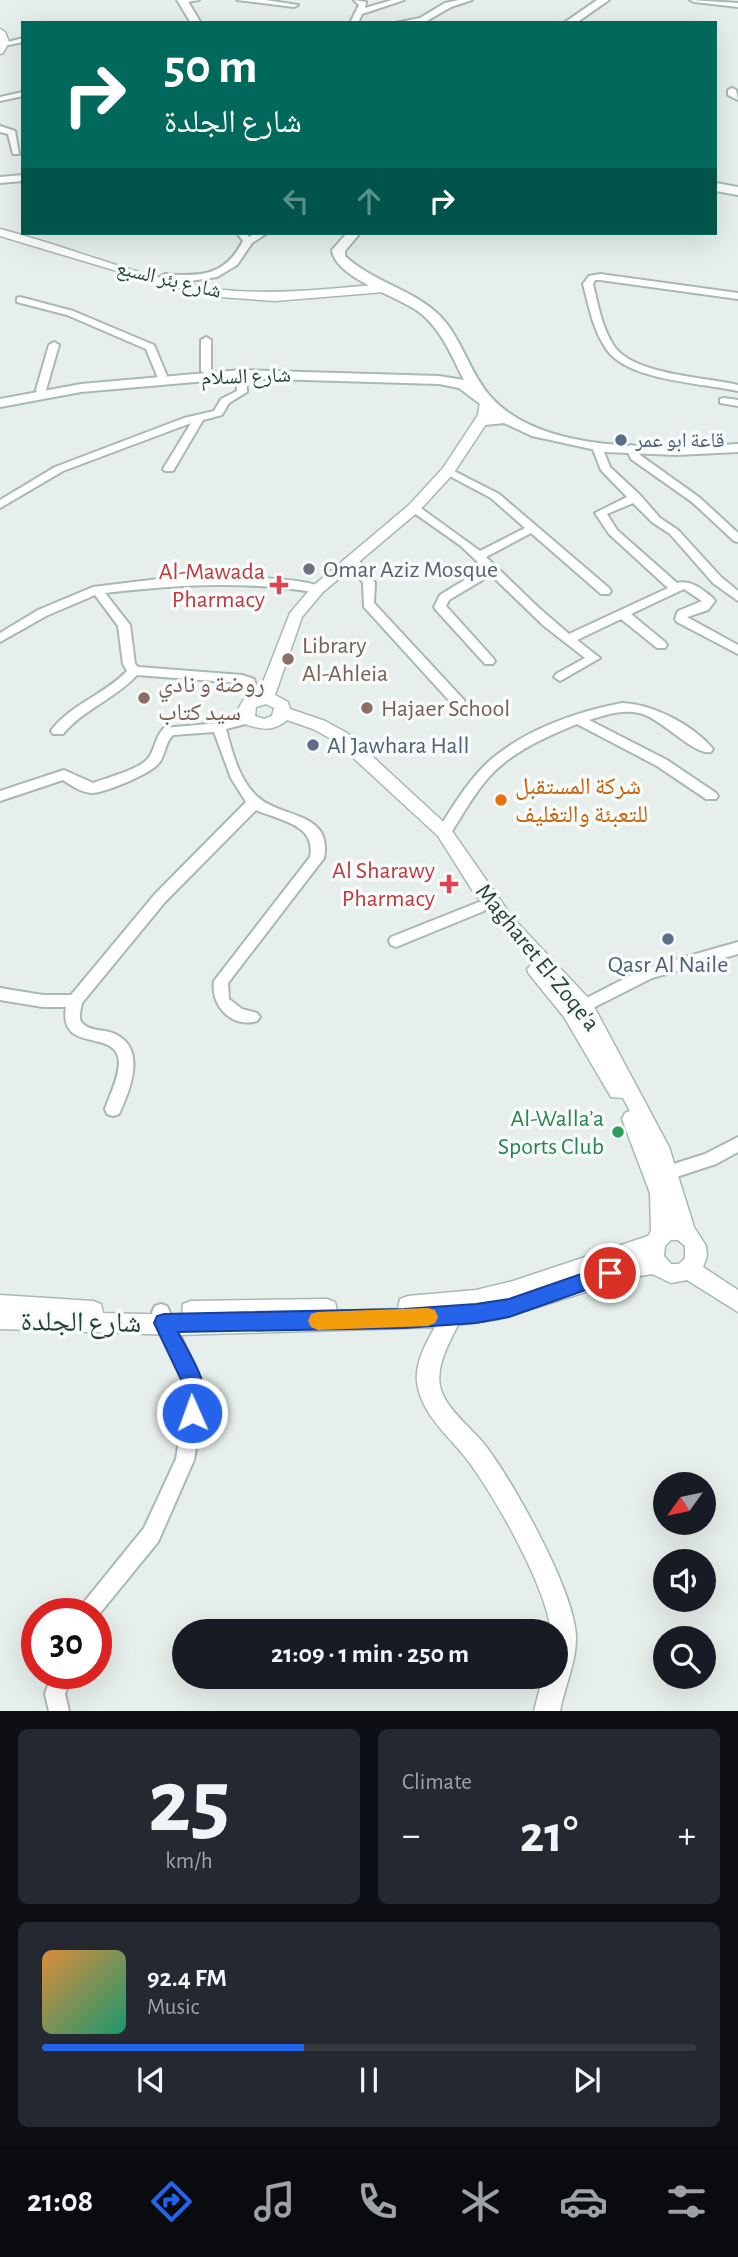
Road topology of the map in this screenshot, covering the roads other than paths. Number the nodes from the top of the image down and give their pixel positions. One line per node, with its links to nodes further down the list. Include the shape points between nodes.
1 (195, 0): 8 (street)
2 (358, 0): 12 (street, via 363,4)
3 (400, 0): 12 (street)
4 (468, 0): 14 (street)
5 (604, 0): 15 (main road)
6 (612, 0): 16 (main road)
7 (694, 0): 11 (street)
8 (182, 1): 13 (main road)
9 (247, 1): 10 (street)
10 (295, 5)
11 (738, 5)
12 (357, 18)
13 (195, 21)
14 (414, 21)
15 (572, 21)
16 (581, 21)
17 (0, 32): 19 (street)
18 (21, 41): 19 (street)
19 (1, 46)
20 (732, 90): 22 (street)
21 (21, 95): 23 (street)
22 (738, 98)
23 (0, 100)
24 (0, 129): 25 (street, via 12,132)
25 (16, 152)
26 (21, 177): 27 (street)
27 (0, 180)
28 (717, 185): 29 (main road)
29 (738, 189)
30 (1, 233): 33 (street, شارع بئر السبع); 36 (street, شارع بئر السبع, via 197,289 275,297)
31 (352, 235): 34 (main road, via 338,250 339,257)
32 (245, 237): 33 (street, via 241,256 211,277)
33 (165, 277): 34 (street, شارع بئر السبع, via 242,291 296,292)
34 (360, 282): 35 (main road)
35 (381, 287): 36 (street, شارع بئر السبع); 39 (main road)
36 (343, 293): 39 (street, via 388,297)
37 (738, 296): 46 (street, via 600,277 588,284 616,355 632,365)
38 (20, 300): 44 (street, via 70,313 150,347)
39 (418, 307): 45 (main road, via 432,315 452,339)
40 (206, 340): 42 (street)
41 (54, 345): 47 (street)
42 (206, 371): 44 (main road, شارع السلام); 45 (main road, شارع السلام, via 272,368)
43 (241, 374): 48 (main road, شارع السلام); 50 (main road, شارع السلام, via 439,380 463,384); 52 (street, via 240,393 224,402 219,412)
44 (162, 376): 47 (main road, شارع السلام)
45 (471, 380): 50 (main road)
46 (738, 387)
47 (41, 390): 48 (main road, شارع السلام)
48 (0, 400)
49 (723, 401): 51 (street)
50 (487, 402): 53 (main road); 54 (street)
51 (738, 403)
52 (199, 418): 58 (street); 61 (street, via 59,469)
53 (508, 419): 54 (main road, via 493,417); 55 (main road, via 524,428)
54 (480, 423): 59 (street)
55 (597, 447): 56 (main road); 60 (street, via 605,468)
56 (631, 448): 57 (main road); 64 (street, via 635,457 696,500)
57 (738, 448)
58 (169, 469)
59 (448, 471): 62 (street); 63 (street, via 495,496)
60 (636, 497): 68 (street, via 601,513 612,532); 72 (street)
61 (0, 505)
62 (414, 508): 65 (street); 66 (street)
63 (533, 528): 65 (street); 71 (street)
64 (738, 539)
65 (479, 556): 67 (street)
66 (353, 560): 69 (street); 82 (street, via 369,583 368,604)
67 (490, 570): 75 (street); 78 (street, via 444,598 440,607)
68 (674, 587): 73 (street); 77 (street, via 693,588 709,601 682,614 681,619)
69 (318, 589): 70 (street, via 279,582 175,581); 81 (street, via 295,616)
70 (97, 590): 74 (street, via 42,613); 79 (street, via 124,625)
71 (605, 591)
72 (738, 597)
73 (623, 614): 75 (street); 76 (street)
74 (0, 638)
75 (568, 639): 80 (street, via 594,658)
76 (661, 645)
77 (738, 650)
78 (489, 661)
79 (134, 671): 81 (street, via 242,678); 87 (street, via 116,691 76,710)
80 (560, 677)
81 (260, 699): 83 (street, via 279,702); 84 (street, via 246,707)
82 (459, 703)
83 (279, 717): 84 (street, via 257,724); 92 (street, Magharet El-Zoqe'a, via 319,725 341,737); 93 (street, Magharet El-Zoqe'a, via 344,752 436,840)
84 (248, 719): 86 (street)
85 (575, 719): 88 (street, via 616,708 638,708); 90 (street, via 662,763); 92 (street, via 491,767)
86 (219, 727): 89 (street, via 169,731 146,768 96,787 85,787 64,775); 91 (street, via 229,762)
87 (58, 731)
88 (706, 749)
89 (0, 796)
90 (711, 796)
91 (254, 803): 97 (street, via 160,898); 99 (street, via 310,829 319,848 317,858 221,981 223,1004 236,1014)
92 (444, 832): 98 (street, Magharet El-Zoqe'a, via 506,922)
93 (479, 907): 94 (street); 98 (street, Magharet El-Zoqe'a)
94 (396, 941)
95 (738, 948): 98 (street, via 648,973)
96 (0, 994): 97 (street)
97 (75, 1001): 100 (street, via 72,1019 77,1028 115,1041 127,1057)
98 (578, 1009): 102 (street, Magharet El-Zoqe'a, via 659,1147); 104 (street, Magharet El-Zoqe'a, via 646,1150 660,1193)
99 (252, 1017)
100 (113, 1109)
101 (738, 1144): 102 (street)
102 (667, 1173): 103 (street, Magharet El-Zoqe'a)
103 (686, 1235): 104 (street, via 674,1231); 105 (street, via 699,1252)
104 (658, 1246): 105 (street, via 676,1272); 108 (street, شارع الجلدة, via 610,1273 509,1308)
105 (690, 1270): 106 (street)
106 (738, 1302)
107 (0, 1305): 109 (street, شارع الجلدة)
108 (456, 1309): 109 (street, شارع الجلدة); 114 (street, via 430,1365 428,1382 433,1398 491,1470 564,1627)
109 (162, 1317): 110 (street, شارع الجلدة); 111 (street, via 196,1389 185,1460 151,1535)
110 (0, 1319)
111 (100, 1598)
112 (57, 1689): 113 (street)
113 (59, 1711)
114 (547, 1711)

